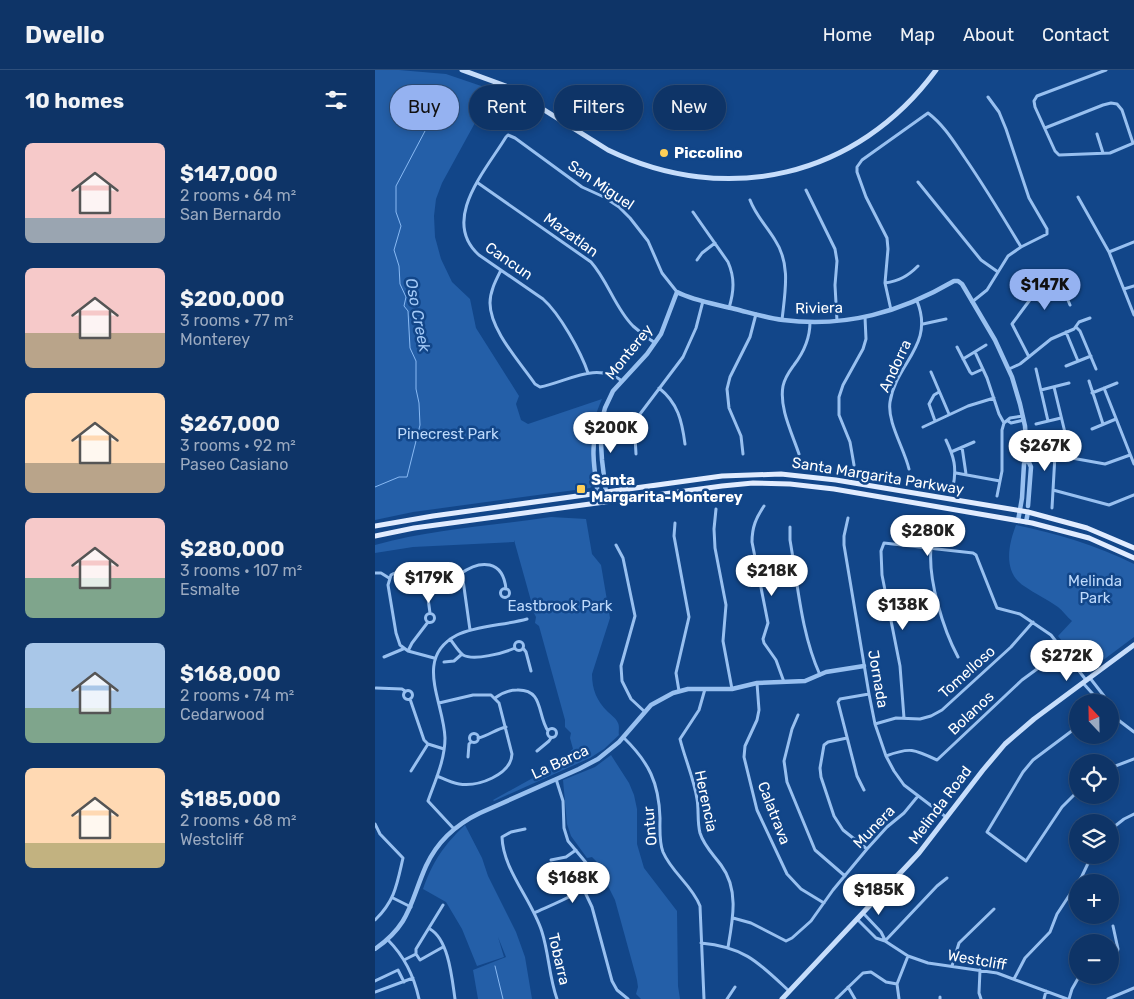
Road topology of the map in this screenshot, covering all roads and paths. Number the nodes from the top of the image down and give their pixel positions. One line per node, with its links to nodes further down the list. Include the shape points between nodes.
1 (463, 70): 2 (main road, via 506,86 607,150 627,159 675,174 728,179 794,170 845,150 900,111)
2 (936, 70)
3 (1107, 70): 5 (street, via 1037,96 1035,107)
4 (988, 97): 18 (street, via 999,112 1029,198 1047,229 1045,236)
5 (1045, 128): 8 (street, via 1103,105 1117,104); 9 (street, via 1059,155)
6 (1097, 134): 9 (street)
7 (512, 136): 11 (street, Cancun, via 506,137); 28 (street, San Miguel, via 582,187 619,207 648,241 662,273)
8 (1133, 143): 9 (street)
9 (1103, 153)
10 (918, 182): 23 (street, via 981,260)
11 (477, 183): 22 (street, Cancun, via 465,207 464,228 474,250); 47 (street, Mazatlan, via 591,262 632,325)
12 (806, 190): 42 (street, via 835,250)
13 (1078, 197): 19 (street)
14 (750, 200): 41 (street, via 755,214 778,245 785,265)
15 (693, 212): 17 (street)
16 (1134, 242): 19 (street)
17 (715, 243): 20 (street); 34 (street, via 732,270 733,292)
18 (1021, 247): 23 (street, via 1008,256); 25 (street, via 980,179 938,120 928,113 862,160 857,167 866,197 887,238 889,250)
19 (1109, 252): 27 (street)
20 (697, 260)
21 (918, 266): 25 (street, via 903,278)
22 (501, 270): 61 (street, Cancun, via 552,307); 61 (street, via 491,295 491,317 535,384 540,388)
23 (997, 272): 32 (street, via 987,290)
24 (1073, 275): 29 (street, via 1038,289)
25 (885, 283): 35 (street)
26 (1134, 286): 27 (street)
27 (1124, 288): 37 (street)
28 (677, 292): 30 (street, Riviera); 47 (street, Monterey, via 667,323)
29 (1033, 296): 33 (street, via 1041,302 1065,292); 52 (street, via 1012,324)
30 (703, 301): 34 (street, Riviera); 67 (street, via 683,357)
31 (917, 301): 32 (street, Riviera, via 958,281); 35 (street, Riviera); 44 (street, Andorra)
32 (972, 302): 57 (street)
33 (1070, 305)
34 (729, 308): 36 (street, Riviera)
35 (891, 311): 38 (street, Riviera)
36 (756, 314): 41 (street, Riviera); 93 (street, via 750,337 727,389 729,408 741,436)
37 (1134, 315)
38 (865, 317): 42 (street, Riviera); 100 (street, via 863,349 839,397 839,415)
39 (1089, 318): 45 (street)
40 (945, 319): 44 (street)
41 (782, 320): 43 (street, Riviera)
42 (837, 321): 43 (street, Riviera)
43 (810, 322): 94 (street, via 806,346 783,384 782,398)
44 (923, 324): 101 (street, Andorra, via 919,340 890,400 890,415)
45 (1076, 327): 46 (street); 51 (street)
46 (1066, 332): 52 (street, via 1051,339); 54 (street)
47 (655, 343): 62 (street, Monterey)
48 (986, 344): 50 (street)
49 (957, 346): 53 (street)
50 (975, 352): 53 (street); 56 (street)
51 (1091, 356): 54 (street); 59 (street)
52 (1029, 357): 57 (street)
53 (963, 359): 56 (street, via 972,374)
54 (1078, 361): 55 (street)
55 (1066, 366)
56 (983, 369): 72 (street)
57 (1009, 369): 74 (street)
58 (1036, 369): 69 (street)
59 (1096, 369)
60 (931, 372): 70 (street)
61 (588, 373): 62 (street, via 606,373)
62 (622, 381): 82 (street, Monterey, via 609,399)
63 (1089, 381): 71 (street)
64 (1069, 383): 66 (street)
65 (1117, 383): 68 (street)
66 (1054, 387): 69 (street); 75 (street)
67 (659, 388): 87 (street, via 669,396 680,414); 92 (street, via 636,425)
68 (1104, 388): 71 (street); 76 (street)
69 (1041, 390): 78 (street)
70 (939, 392): 73 (street); 77 (street, via 929,404)
71 (1092, 393): 81 (street)
72 (994, 398): 73 (street); 79 (street, via 999,414)
73 (949, 414): 77 (street)
74 (1024, 418): 79 (street); 96 (street)
75 (1061, 418): 78 (street); 98 (street, via 1068,445)
76 (1116, 419): 81 (street); 95 (street)
77 (935, 421): 83 (street)
78 (1048, 421): 80 (street)
79 (1006, 422): 106 (street, via 1002,430)
80 (1036, 424)
81 (1103, 424): 84 (street)
82 (600, 427): 88 (street, Monterey); 89 (street, Monterey)
83 (923, 427)
84 (1092, 429)
85 (946, 440): 91 (street)
86 (974, 442): 90 (street)
87 (685, 444)
88 (593, 446): 89 (street); 110 (street, Monterey)
89 (601, 446): 109 (street, Monterey)
90 (962, 447): 91 (street); 103 (street)
91 (951, 452): 102 (street)
92 (636, 454)
93 (743, 454)
94 (799, 454)
95 (1130, 454): 98 (street, via 1105,464); 99 (street)
96 (1027, 455): 97 (street, via 1046,452); 104 (street); 105 (street)
97 (1055, 455): 98 (street); 108 (street)
98 (1066, 457)
99 (1134, 464)
100 (854, 465)
101 (909, 469)
102 (956, 472): 103 (street); 107 (street)
103 (966, 474): 106 (street)
104 (1024, 479): 105 (street); 119 (street)
105 (1031, 480): 118 (street)
106 (1000, 481): 111 (street)
107 (953, 486)
108 (1053, 490): 112 (street, via 1109,505); 116 (street)
109 (606, 492): 110 (main road, Santa Margarita Parkway); 113 (street, Monterey); 119 (main road, Santa Margarita Parkway, via 735,475 781,474 829,478)
110 (598, 493): 114 (street, Monterey); 124 (main road, Santa Margarita Parkway)
111 (997, 496)
112 (1133, 497)
113 (607, 501): 114 (main road, Santa Margarita Parkway); 121 (main road, Santa Margarita Parkway, via 740,484 790,484)
114 (599, 502): 126 (main road, Santa Margarita Parkway)
115 (763, 506): 157 (street, via 754,522 752,542 768,623 763,639)
116 (1052, 508)
117 (716, 509): 161 (street, via 715,548 726,605 723,641)
118 (1028, 509): 119 (main road, Santa Margarita Parkway); 122 (street); 129 (main road, Santa Margarita Parkway, via 1087,528)
119 (1020, 511): 121 (street)
120 (848, 518): 153 (street, Jornada, via 844,545)
121 (1019, 520): 122 (main road, Santa Margarita Parkway)
122 (1026, 522): 130 (main road, Santa Margarita Parkway, via 1089,538)
123 (675, 523): 163 (street, via 674,536 689,618 676,673)
124 (375, 526)
125 (790, 527): 155 (street, via 807,639)
126 (375, 536)
127 (616, 545): 170 (street, via 623,558 635,616 621,666 622,680 631,699)
128 (931, 548): 139 (street, via 973,553 997,608 1020,614); 150 (street, via 932,581 950,641); 172 (street, via 885,542 881,551 882,575 900,666)
129 (1134, 548)
130 (1134, 558)
131 (375, 573): 133 (street)
132 (460, 574): 133 (street, via 455,569 442,567 400,570); 134 (street, via 474,565 494,566 501,571); 140 (street)
133 (390, 576): 145 (street, via 388,585 396,633)
134 (506, 589)
135 (427, 591): 136 (street)
136 (430, 613): 138 (street, via 425,617); 138 (street, via 434,619)
137 (527, 619): 140 (street)
138 (429, 622): 147 (street)
139 (1033, 622): 146 (street, via 1051,635); 172 (street, Tomelloso, via 1011,647 942,710 919,719)
140 (470, 630): 141 (street)
141 (450, 639): 148 (street); 151 (street)
142 (1134, 645): 156 (main road, Melinda Road)
143 (515, 648): 144 (street); 144 (street, via 518,642 523,644); 148 (street, via 470,658)
144 (523, 648): 154 (street)
145 (403, 649): 147 (street); 149 (street)
146 (1063, 650): 156 (street); 187 (street, Bolanos, via 1022,680 937,760 915,749)
147 (408, 651): 151 (street)
148 (462, 654): 152 (street, via 454,661)
149 (384, 657)
150 (959, 657)
151 (435, 658): 169 (street, via 433,675)
152 (444, 662)
153 (864, 666): 155 (street, La Barca); 165 (street, Jornada)
154 (531, 671)
155 (820, 675): 157 (street, La Barca, via 805,681)
156 (1087, 680): 164 (street); 166 (street); 198 (main road, Melinda Road, via 1005,744)
157 (784, 682): 158 (street, La Barca)
158 (757, 683): 161 (street, La Barca); 211 (street, Calatrava, via 759,710 744,757 757,810 787,874 801,889)
159 (376, 688): 162 (street)
160 (705, 688): 161 (street, La Barca); 163 (street, La Barca); 217 (street, Herencia, via 699,710 680,739 697,798 700,835 722,866 730,884)
161 (732, 689)
162 (405, 691): 168 (street, via 411,693); 168 (street, via 404,698)
163 (679, 691): 170 (street, La Barca, via 659,700)
164 (1102, 693)
165 (869, 694): 174 (street, Jornada); 182 (street, via 838,702)
166 (1093, 694)
167 (495, 698): 169 (street, via 485,694); 175 (street); 177 (street, via 501,693 518,690 533,694)
168 (410, 699): 184 (street, via 421,734)
169 (439, 703): 185 (street, via 444,724)
170 (645, 712): 179 (street, La Barca)
171 (798, 715): 207 (street, via 784,761 787,782 815,850)
172 (903, 718): 174 (street, Tomelloso)
173 (1119, 720): 176 (street)
174 (875, 724): 187 (street, Jornada)
175 (506, 727): 180 (street); 192 (street, via 512,760 498,774 477,784 459,784)
176 (1133, 730)
177 (548, 731): 181 (street); 181 (street, via 553,729 556,732 556,736)
178 (1069, 733): 196 (street, via 1033,760 1023,772 987,832 1026,861)
179 (623, 737): 193 (street, La Barca, via 598,759); 227 (street, Ontur, via 649,767 657,787 663,852 696,896 701,916)
180 (478, 738): 183 (street); 183 (street, via 472,734)
181 (551, 738): 186 (street)
182 (847, 738): 194 (street); 203 (street, via 824,745 821,776 838,823)
183 (471, 742): 188 (street)
184 (428, 744): 185 (street); 191 (street)
185 (444, 749): 192 (street)
186 (537, 751)
187 (886, 756): 195 (street, Jornada, via 904,785)
188 (468, 757)
189 (1134, 759): 190 (street)
190 (1119, 765)
191 (411, 771)
192 (437, 776): 201 (street, via 428,801)
193 (556, 779): 201 (street, La Barca, via 480,813); 204 (street, via 563,801 564,828)
194 (864, 790)
195 (918, 796): 198 (street, Jornada); 203 (street, Munera)
196 (1069, 800)
197 (1134, 814): 199 (street)
198 (946, 817): 216 (main road, Melinda Road, via 919,854)
199 (1119, 822)
200 (375, 824): 210 (street, via 403,858)
201 (453, 829): 213 (street, La Barca, via 431,856)
202 (525, 829): 215 (street, Tobarra, via 502,837 502,844 515,879)
203 (867, 849): 207 (street, Munera)
204 (576, 850): 205 (street, via 566,857); 209 (street, via 594,876)
205 (551, 860)
206 (1088, 864): 237 (street, via 1057,914 1050,932 1025,958)
207 (845, 876): 211 (street, Munera)
208 (947, 878): 226 (street)
209 (583, 888): 215 (street); 251 (street, via 592,907 612,981)
210 (393, 898): 213 (street); 218 (street)
211 (824, 903): 217 (street, Munera, via 811,921 786,940)
212 (443, 905): 221 (street)
213 (411, 907): 225 (street, La Barca)
214 (994, 909): 234 (street, via 959,943)
215 (534, 913): 250 (street, Tobarra, via 545,943)
216 (864, 914): 219 (main road, Melinda Road); 222 (street)
217 (733, 918): 229 (street, Herencia)
218 (375, 920)
219 (858, 920): 224 (street, Westcliff); 245 (main road, Melinda Road)
220 (1113, 926): 223 (street)
221 (430, 928): 228 (street, via 438,935); 231 (street)
222 (879, 929): 224 (street); 226 (street)
223 (1115, 934)
224 (873, 935): 226 (street, Westcliff)
225 (387, 940): 230 (street, La Barca); 233 (street)
226 (885, 941): 232 (street, Westcliff)
227 (701, 943): 229 (street); 252 (street, Ontur)
228 (443, 947): 231 (street, via 421,960); 249 (street)
229 (728, 947): 245 (street, via 759,964)
230 (375, 949)
231 (416, 954): 233 (street)
232 (908, 956): 234 (street, Westcliff, via 927,963); 240 (street)
233 (404, 960): 236 (street)
234 (952, 966): 235 (street, Westcliff)
235 (980, 970): 237 (street, Westcliff); 258 (street)
236 (413, 978): 239 (street); 248 (street)
237 (1014, 979): 246 (street, Westcliff)
238 (375, 981): 239 (street, via 399,970)
239 (404, 982): 247 (street)
240 (897, 984): 243 (street, via 886,982 871,972 863,973); 257 (street)
241 (1075, 984): 260 (street)
242 (735, 987): 253 (street)
243 (847, 987): 255 (street); 256 (street)
244 (1134, 988): 261 (street)
245 (789, 991): 254 (main road, Melinda Road)
246 (1045, 991): 259 (street); 260 (street, Westcliff)
247 (375, 992)
248 (419, 999)
249 (455, 999)
250 (557, 999)
251 (628, 999)
252 (704, 999)
253 (727, 999)
254 (782, 999)
255 (835, 999)
256 (855, 999)
257 (899, 999)
258 (981, 999)
259 (1044, 999)
260 (1068, 999)
261 (1108, 999)

